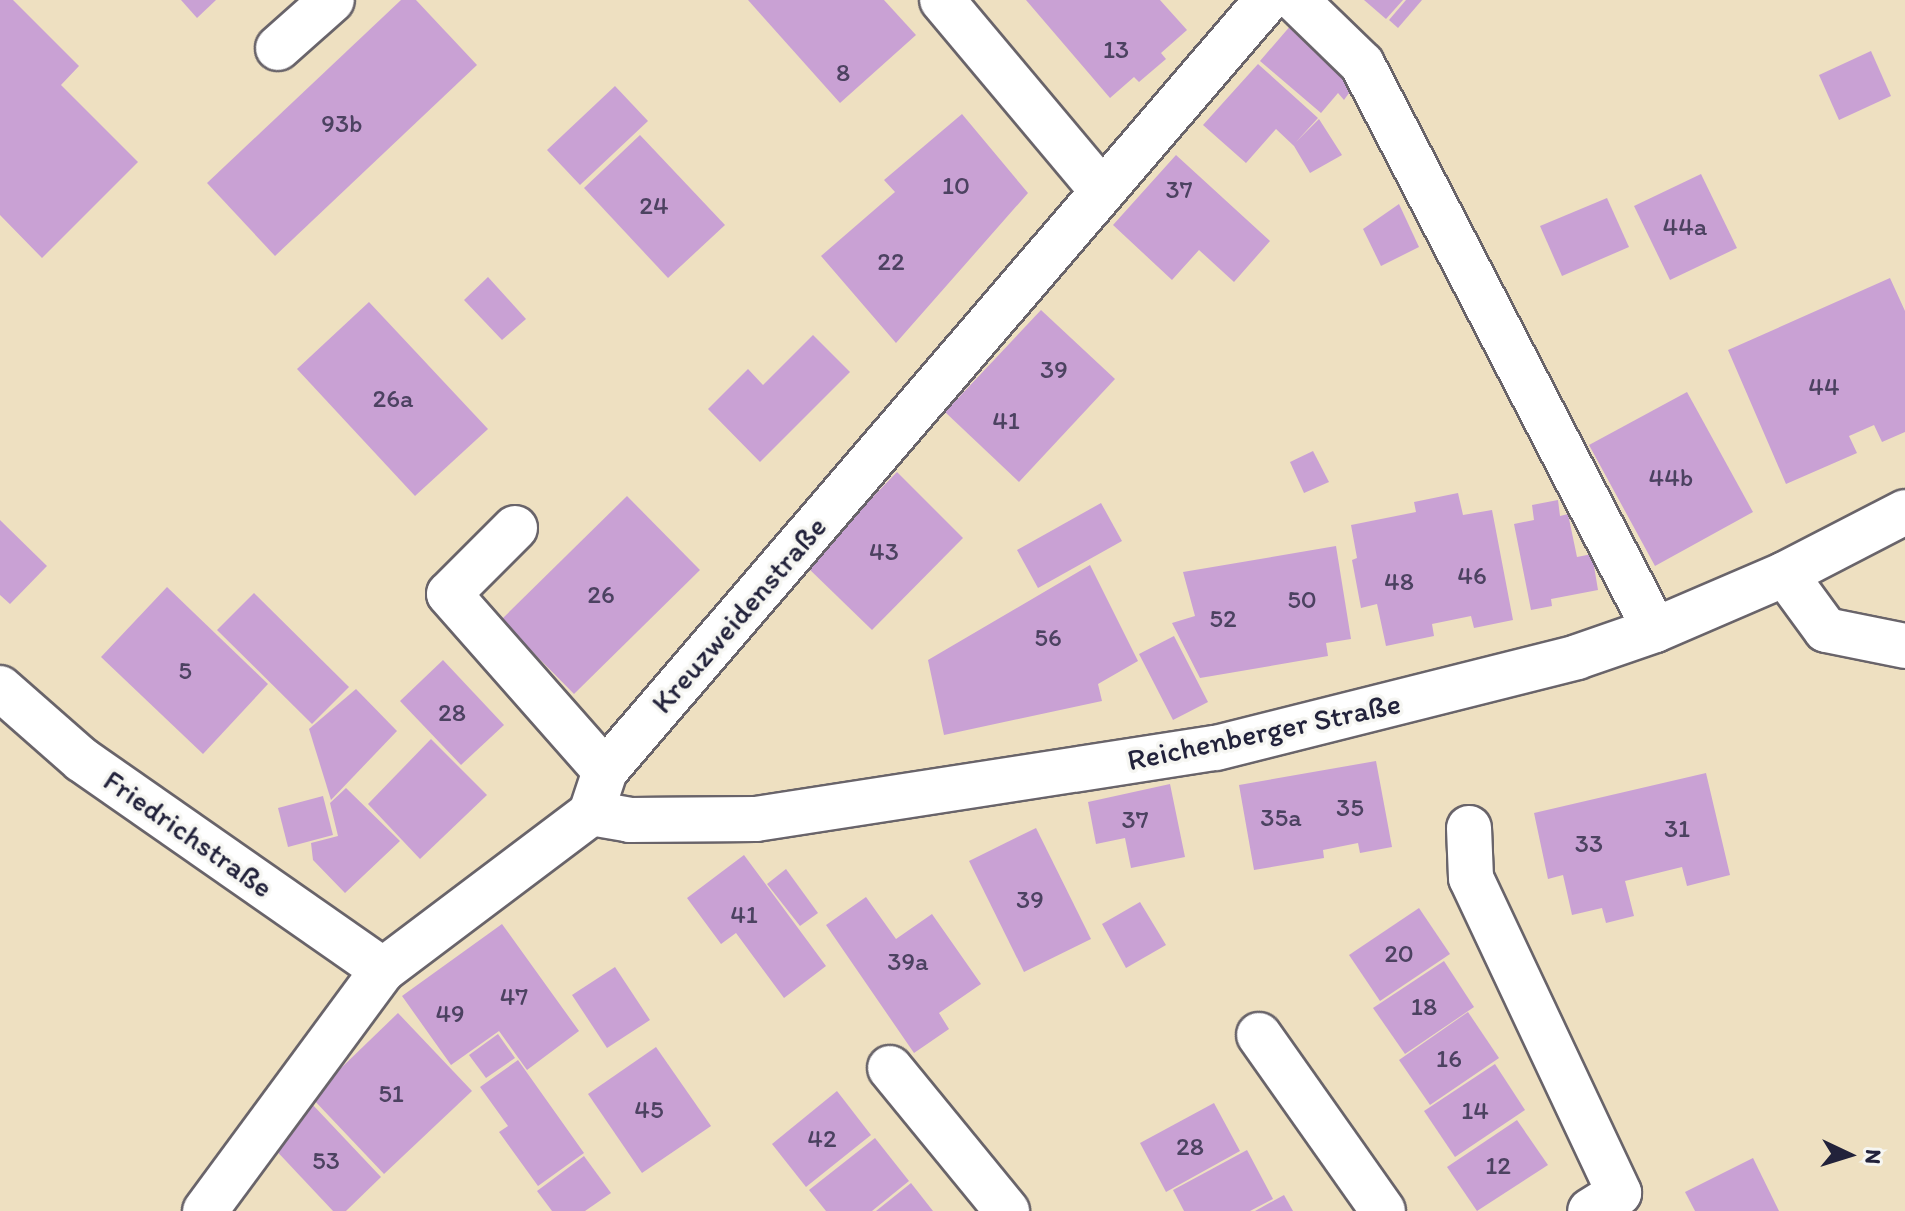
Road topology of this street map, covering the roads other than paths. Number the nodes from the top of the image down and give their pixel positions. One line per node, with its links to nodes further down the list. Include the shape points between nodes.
1 (332, 0): 5 (street)
2 (942, 0): 6 (street)
3 (1267, 0): 6 (street, Kreuzweidenstraße)
4 (1296, 0): 10 (street, via 1362,64)
5 (278, 48)
6 (1102, 191): 13 (street, Kreuzweidenstraße)
7 (1905, 512): 9 (street, Reichenberger Straße)
8 (515, 528): 13 (street, via 449,594)
9 (1785, 574): 10 (street, Reichenberger Straße); 11 (street, via 1826,630)
10 (1655, 630): 14 (street, Reichenberger Straße, via 1577,657 1216,748 756,819 630,820)
11 (1905, 646)
12 (0, 688): 16 (street, Friedrichstraße, via 82,760)
13 (605, 771): 14 (street, Kreuzweidenstraße)
14 (591, 813): 16 (street)
15 (1469, 828): 22 (street, via 1471,878 1619,1193)
16 (383, 970): 19 (street)
17 (1259, 1035): 21 (street)
18 (890, 1068): 20 (street)
19 (213, 1208)
20 (1007, 1211)
21 (1383, 1211)
22 (1590, 1211)

